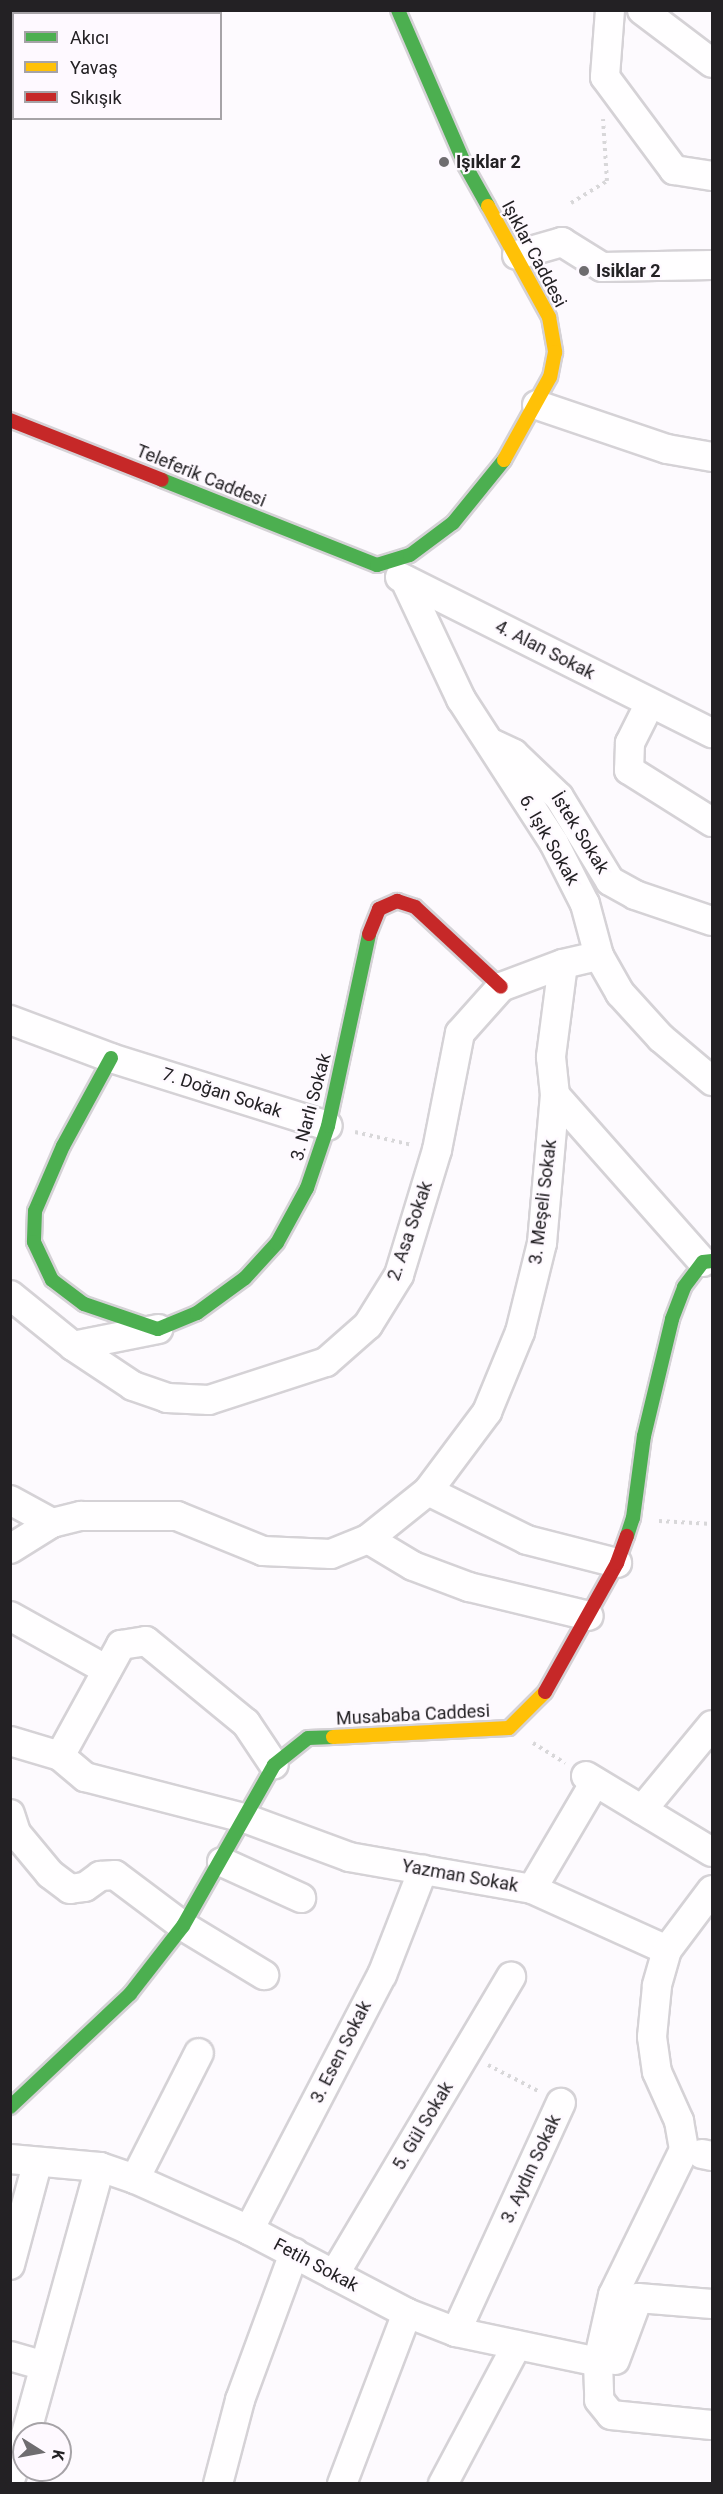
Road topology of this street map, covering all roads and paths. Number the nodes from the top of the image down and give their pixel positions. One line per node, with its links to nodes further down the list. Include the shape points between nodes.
1 (398, 10): 8 (main road, Işıklar Caddesi, via 465,165)
2 (610, 10): 5 (street)
3 (642, 10): 4 (street)
4 (712, 63)
5 (604, 77): 6 (street, via 674,170); 7 (path, via 602,140 607,181)
6 (712, 176)
7 (571, 202)
8 (517, 255): 9 (street, via 562,242 602,267); 10 (main road, Işıklar Caddesi, via 549,317 555,352 550,377)
9 (712, 265)
10 (537, 405): 12 (street, via 666,449); 13 (main road, Işıklar Caddesi, via 506,458 453,523 410,555)
11 (10, 420): 13 (main road, Teleferik Caddesi)
12 (712, 458)
13 (377, 565): 14 (street, 4. Alan Sokak)
14 (405, 580): 15 (street, 4. Alan Sokak); 17 (street, 6. Işık Sokak, via 461,699)
15 (650, 703): 16 (street, 4. Alan Sokak); 18 (street, via 630,742 629,770)
16 (712, 733)
17 (489, 742): 19 (street, İstek Sokak, via 514,754 559,797 610,881 635,896); 20 (street, 6. Işık Sokak, via 554,843 580,894)
18 (712, 822)
19 (712, 921)
20 (599, 956): 21 (street, 2. Asa Sokak); 25 (street, 6. Işık Sokak, via 620,993 661,1038)
21 (563, 964): 22 (street, 2. Asa Sokak); 26 (street, 3. Meşeli Sokak, via 551,1057)
22 (501, 987): 27 (main road, 3. Narlı Sokak, via 415,907 397,901 380,909 369,932); 28 (street, 2. Asa Sokak, via 460,1033)
23 (10, 1020): 24 (street, 7. Doğan Sokak)
24 (111, 1058): 27 (street, 7. Doğan Sokak); 31 (main road, via 44,1189 35,1211 34,1242 52,1280 84,1304)
25 (712, 1081)
26 (555, 1095): 29 (street, 3. Meşeli Sokak); 33 (street, 3. Meşeli Sokak, via 542,1243 520,1332 487,1412)
27 (328, 1126): 28 (path); 31 (main road, 3. Narlı Sokak, via 307,1188 277,1243 245,1278 197,1313)
28 (437, 1150): 32 (street, 2. Asa Sokak, via 399,1275 368,1326 326,1362 209,1400 167,1398 133,1386)
29 (708, 1262): 35 (main road, Musababa Caddesi, via 684,1287 672,1319 644,1436)
30 (10, 1295): 32 (street, 2. Asa Sokak)
31 (158, 1329): 32 (street)
32 (73, 1346)
33 (428, 1491): 38 (street, 3. Meşeli Sokak); 40 (street, via 527,1540)
34 (10, 1500): 36 (street)
35 (633, 1518): 37 (path); 40 (main road, Musababa Caddesi)
36 (52, 1523): 38 (street, 3. Meşeli Sokak, via 81,1516 177,1516 263,1551 331,1554); 39 (street, 3. Meşeli Sokak)
37 (712, 1524)
38 (368, 1539): 42 (street, via 413,1566 470,1587)
39 (10, 1549)
40 (617, 1563): 42 (main road, Musababa Caddesi)
41 (10, 1616): 43 (street)
42 (589, 1616): 45 (main road, Musababa Caddesi, via 541,1699)
43 (107, 1670): 47 (street); 48 (street, via 121,1645 146,1641 246,1723)
44 (712, 1725): 50 (street)
45 (509, 1728): 48 (main road, Musababa Caddesi, via 308,1738); 49 (path)
46 (10, 1741): 47 (street)
47 (60, 1756): 52 (street, Yazman Sokak, via 85,1778)
48 (274, 1765): 52 (main road, Musababa Caddesi)
49 (591, 1779): 50 (street); 56 (street)
50 (642, 1810): 53 (street)
51 (10, 1814): 59 (street, via 16,1833 50,1874 70,1889 86,1887 100,1876 115,1875)
52 (246, 1819): 54 (main road, Musababa Caddesi); 55 (street, Yazman Sokak, via 349,1857)
53 (712, 1852)
54 (222, 1862): 58 (street); 59 (main road, Musababa Caddesi)
55 (423, 1870): 56 (street, Yazman Sokak); 70 (street, 3. Esen Sokak, via 382,1975)
56 (532, 1889): 60 (street, Yazman Sokak)
57 (712, 1890): 60 (street)
58 (301, 1898)
59 (183, 1926): 61 (street); 66 (main road, Musababa Caddesi, via 130,1994)
60 (667, 1950): 79 (street, via 657,1986 652,2037 657,2072 679,2121 684,2150 613,2295)
61 (264, 1975)
62 (511, 1977): 64 (street, 5. Gül Sokak)
63 (198, 2053): 69 (street)
64 (465, 2054): 65 (path, 3. Aydın Sokak); 73 (street, 5. Gül Sokak)
65 (561, 2103): 76 (street, 3. Aydın Sokak)
66 (10, 2107)
67 (24, 2161): 68 (street, Fetih Sokak); 72 (street, Fetih Sokak)
68 (100, 2167): 69 (street, Fetih Sokak); 80 (street)
69 (135, 2179): 70 (street, Fetih Sokak)
70 (249, 2230): 71 (street, Fetih Sokak)
71 (294, 2253): 73 (street, Fetih Sokak); 84 (street, via 240,2400)
72 (10, 2265)
73 (334, 2275): 75 (street, Fetih Sokak)
74 (712, 2304): 81 (street, via 638,2298)
75 (406, 2313): 76 (street, Fetih Sokak); 85 (street)
76 (456, 2332): 77 (street, Fetih Sokak)
77 (517, 2345): 79 (street, Fetih Sokak); 86 (street)
78 (10, 2356): 80 (street)
79 (598, 2362): 81 (street)
80 (45, 2366): 82 (street)
81 (599, 2400): 83 (street, via 611,2415)
82 (29, 2422)
83 (712, 2425)
84 (218, 2484)
85 (342, 2484)
86 (443, 2484)

